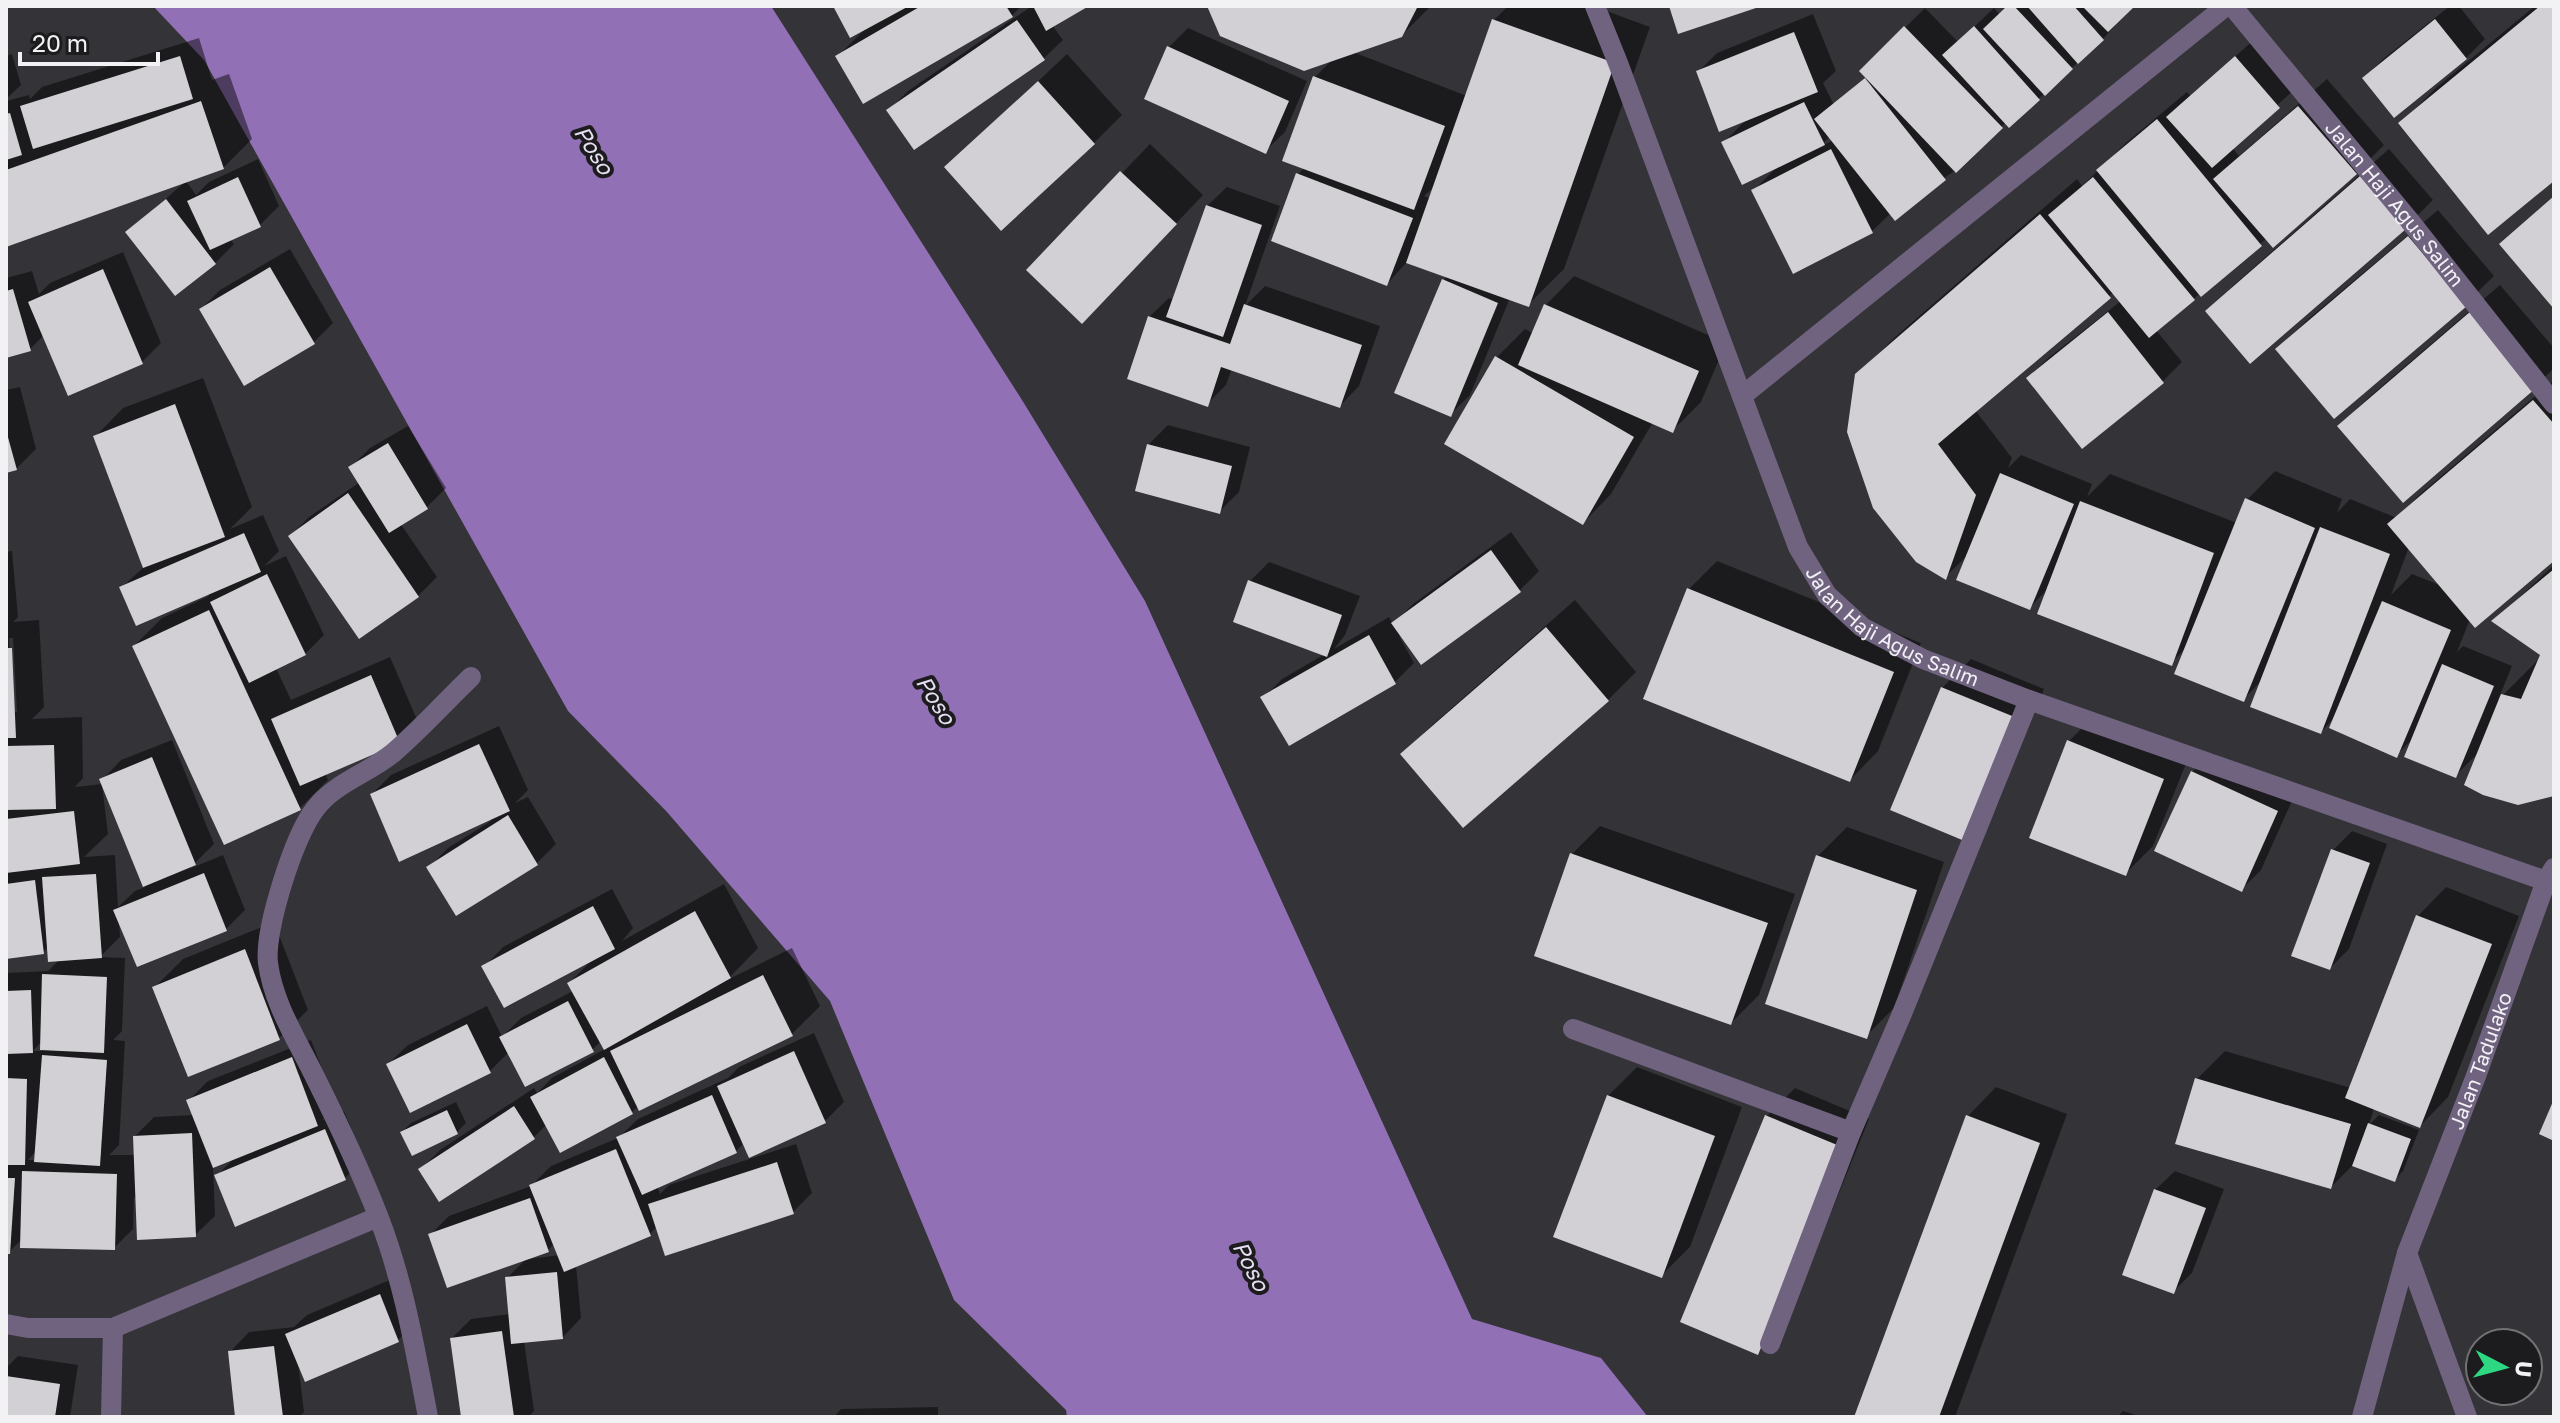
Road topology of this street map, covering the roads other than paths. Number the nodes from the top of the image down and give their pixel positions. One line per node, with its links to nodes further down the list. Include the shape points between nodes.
1 (1595, 6): 4 (street, Jalan Haji Agus Salim)
2 (2226, 6): 4 (street)
3 (2232, 6): 5 (street, Jalan Haji Agus Salim)
4 (1742, 396): 7 (street, Jalan Haji Agus Salim, via 1798,547 1827,595 1862,627 1923,659)
5 (2554, 404)
6 (471, 677): 11 (street, via 394,752 315,809 276,902 268,942 271,980 285,1017)
7 (2029, 700): 8 (street, Jalan Haji Agus Salim); 10 (street)
8 (2550, 874): 12 (street, Jalan Tadulako)
9 (1573, 1029): 10 (street)
10 (1851, 1132): 15 (street)
11 (378, 1217): 14 (street); 17 (street, via 403,1290)
12 (2407, 1253): 18 (street, Jalan Tadulako); 19 (street)
13 (6, 1324): 14 (street)
14 (113, 1328): 16 (street)
15 (1770, 1344)
16 (111, 1417)
17 (428, 1417)
18 (2362, 1417)
19 (2467, 1417)

